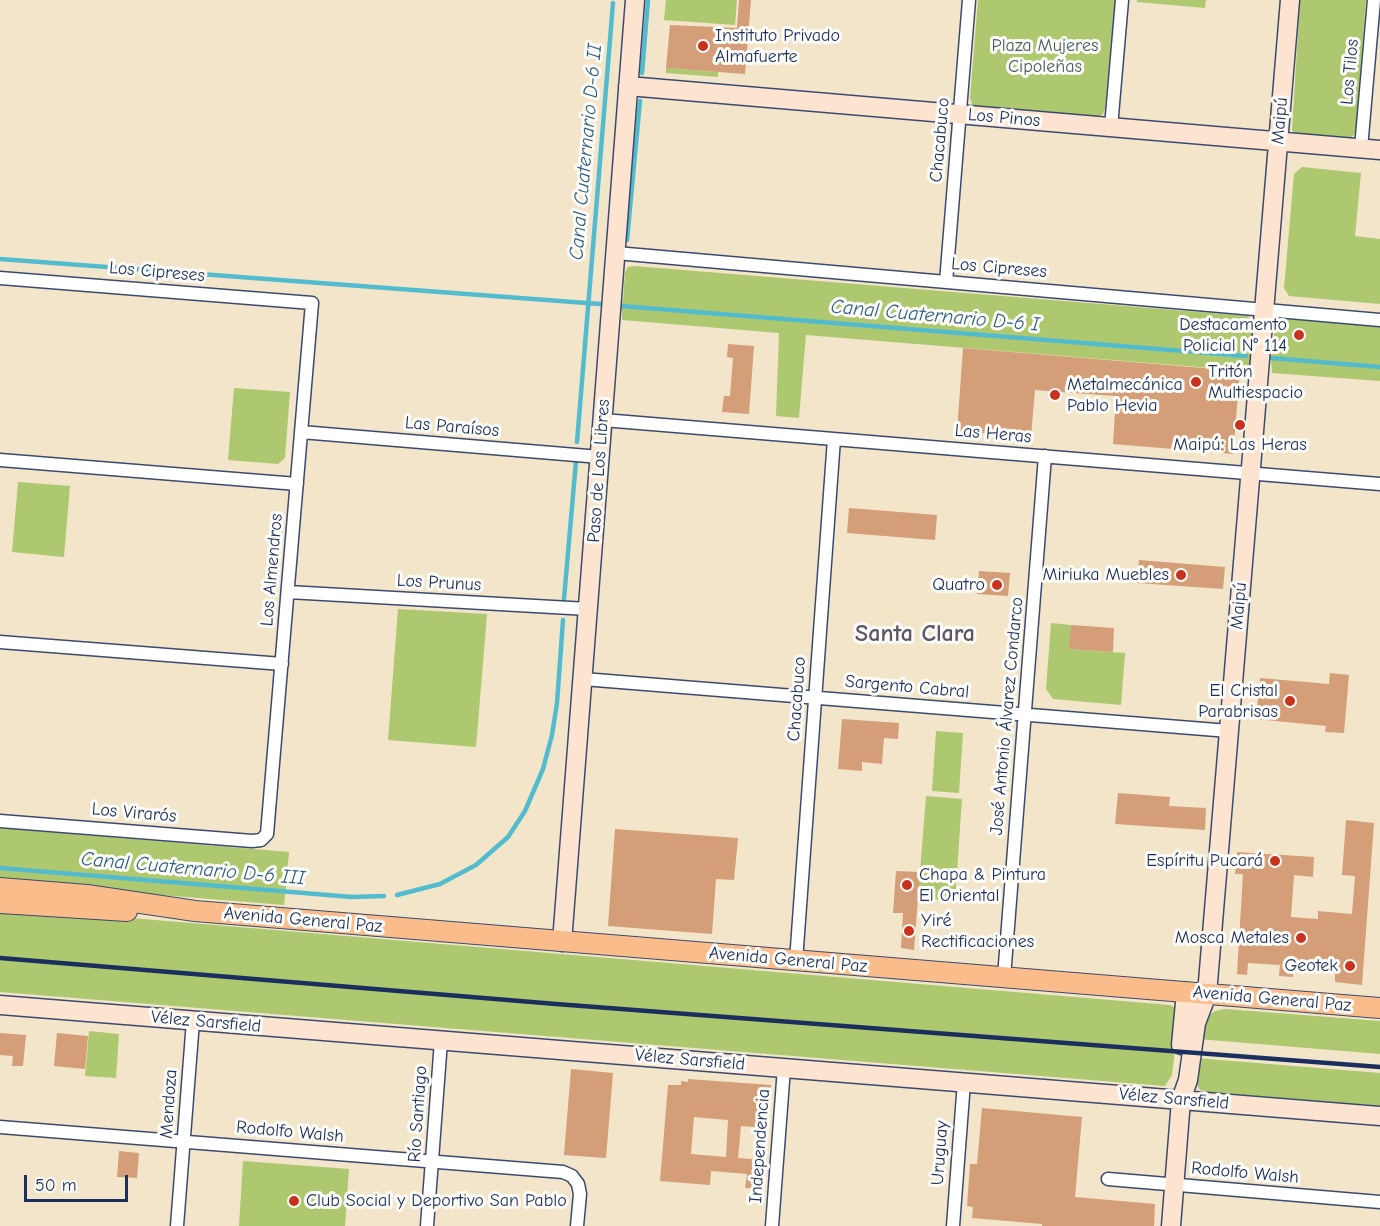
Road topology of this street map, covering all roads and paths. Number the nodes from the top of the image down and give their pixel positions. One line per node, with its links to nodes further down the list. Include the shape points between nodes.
1 (635, 0): 7 (street, Paso de Los Libres)
2 (969, 0): 8 (street, Chacabuco)
3 (1122, 0): 9 (street)
4 (1290, 0): 10 (street, Maipú)
5 (1374, 0): 6 (street, Los Tilos)
6 (1376, 14): 11 (street, Los Tilos)
7 (628, 86): 8 (street, Los Pinos); 13 (street, Paso de Los Libres)
8 (960, 114): 9 (street, Los Pinos); 15 (street, Chacabuco)
9 (1111, 127): 10 (street, Los Pinos)
10 (1278, 141): 11 (street, Los Pinos); 17 (street, Maipú)
11 (1361, 148): 12 (street, Los Pinos)
12 (1380, 150)
13 (616, 253): 15 (street, Los Cipreses); 19 (street, Paso de Los Libres)
14 (0, 278): 16 (street, Los Cipreses)
15 (946, 282): 17 (street, Los Cipreses)
16 (312, 303): 20 (street, Los Almendros)
17 (1264, 309): 18 (street, Los Cipreses); 25 (street, Maipú)
18 (1380, 320)
19 (603, 420): 21 (street, Las Heras); 23 (street, Paso de Los Libres)
20 (301, 432): 23 (street, Las Paraísos); 26 (street, Los Almendros)
21 (834, 439): 22 (street, Las Heras); 33 (street, Chacabuco)
22 (1045, 456): 25 (street, Las Heras); 34 (street, José Antonio Álvarez Condarco)
23 (600, 457): 29 (street, Paso de Los Libres)
24 (0, 460): 26 (street)
25 (1250, 473): 27 (street, Las Heras); 35 (street, Maipú)
26 (297, 484): 28 (street, Los Almendros)
27 (1380, 484)
28 (288, 592): 29 (street, Los Prunus); 31 (street, Los Almendros)
29 (588, 609): 32 (street, Paso de Los Libres)
30 (0, 642): 31 (street)
31 (282, 664): 37 (street, Los Almendros)
32 (583, 679): 33 (street, Sargento Cabral); 41 (street, Paso de Los Libres)
33 (815, 698): 34 (street, Sargento Cabral); 42 (street, Chacabuco)
34 (1025, 715): 35 (street, Sargento Cabral); 43 (street, José Antonio Álvarez Condarco)
35 (1229, 731): 45 (street, Maipú)
36 (0, 821): 37 (street, Los Virarós, via 252,841)
37 (264, 838)
38 (0, 888): 40 (main road, Avenida General Paz, via 94,896)
39 (0, 903): 40 (main road, Avenida General Paz)
40 (195, 912): 41 (main road, Avenida General Paz)
41 (562, 942): 42 (main road, Avenida General Paz)
42 (796, 961): 43 (main road, Avenida General Paz)
43 (1004, 978): 44 (main road, Avenida General Paz)
44 (1186, 992): 45 (main road, Avenida General Paz); 52 (street, via 1177,1079)
45 (1207, 994): 47 (main road, Avenida General Paz); 52 (street, Maipú, via 1196,1023)
46 (0, 1005): 48 (street, Vélez Sarsfield)
47 (1380, 1008)
48 (193, 1021): 49 (street, Vélez Sarsfield); 55 (street, Mendoza)
49 (441, 1041): 50 (street, Vélez Sarsfield); 56 (street, Río Santiago)
50 (784, 1068): 51 (street, Vélez Sarsfield); 63 (street, Independencia)
51 (964, 1082): 52 (street, Vélez Sarsfield); 64 (street, Uruguay)
52 (1182, 1100): 53 (street, Vélez Sarsfield); 58 (street)
53 (1380, 1116)
54 (0, 1127): 55 (street, Rodolfo Walsh)
55 (184, 1142): 56 (street, Rodolfo Walsh); 60 (street, Mendoza)
56 (432, 1162): 61 (street, Río Santiago); 62 (street, Rodolfo Walsh, via 573,1176 580,1194)
57 (1108, 1179): 58 (street, Rodolfo Walsh)
58 (1175, 1185): 59 (street, Rodolfo Walsh); 65 (street)
59 (1380, 1202)
60 (177, 1226)
61 (427, 1226)
62 (577, 1226)
63 (772, 1226)
64 (953, 1226)
65 (1171, 1226)

